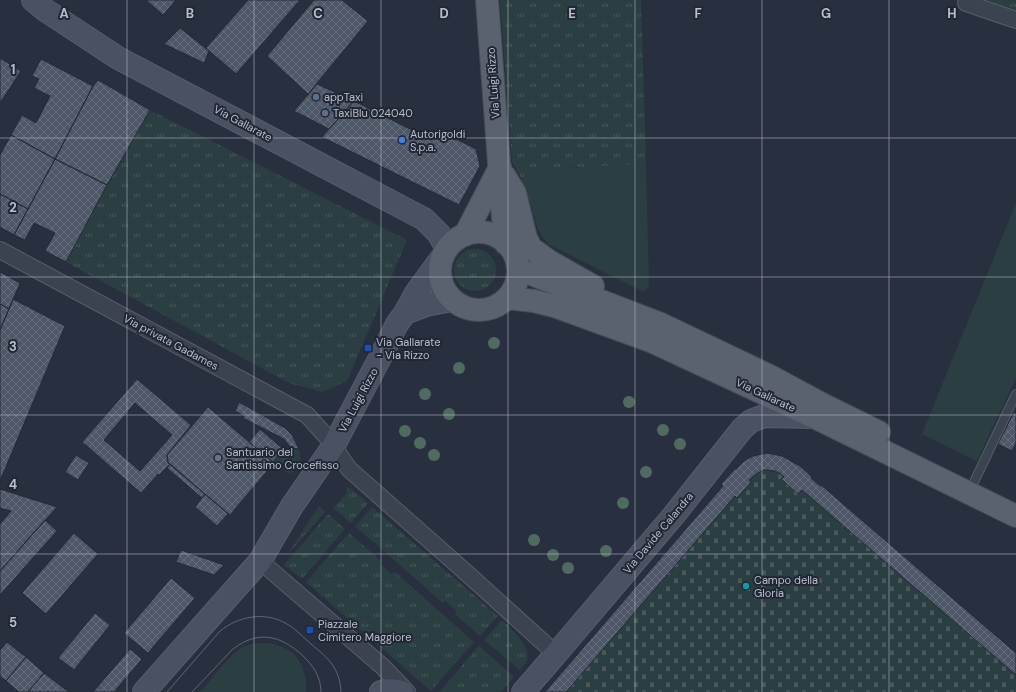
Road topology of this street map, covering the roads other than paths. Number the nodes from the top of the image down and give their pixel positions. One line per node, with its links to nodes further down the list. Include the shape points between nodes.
1 (33, 0): 9 (main road, Via Gallarate, via 118,58 424,219 439,234)
2 (487, 0): 5 (main road, Via Luigi Rizzo)
3 (966, 3): 4 (street)
4 (1016, 20)
5 (500, 167): 6 (main road); 7 (main road, Via Luigi Rizzo); 14 (main road, via 515,193 526,238 531,248 549,261)
6 (465, 235): 7 (main road, via 487,233); 9 (main road, via 455,240)
7 (506, 244): 10 (main road, via 512,251)
8 (0, 250): 17 (street, Via privata Gadames, via 307,416)
9 (445, 252): 12 (main road, via 440,268 440,280); 13 (main road, Via Luigi Rizzo)
10 (518, 269): 11 (main road, via 517,279); 14 (main road, Via Gallarate)
11 (507, 298): 12 (main road, via 490,309 480,310 470,310); 16 (main road, Via Gallarate, via 534,300 654,342)
12 (452, 300): 13 (main road)
13 (405, 313): 17 (main road, Via Luigi Rizzo)
14 (661, 324): 18 (main road, Via Gallarate, via 770,376)
15 (1016, 394): 18 (lane)
16 (814, 417): 20 (main road, Via Gallarate); 22 (main road, Via Davide Calandra, via 764,416 751,421)
17 (334, 445): 21 (main road, via 292,506); 22 (street, via 349,469)
18 (974, 480): 19 (main road, Via Gallarate)
19 (1016, 500)
20 (1016, 516)
21 (260, 561): 23 (main road); 26 (street, via 383,667)
22 (556, 654): 27 (main road, Via Davide Calandra)
23 (144, 692)
24 (381, 692): 25 (main road)
25 (402, 692)
26 (407, 692)
27 (523, 692)

